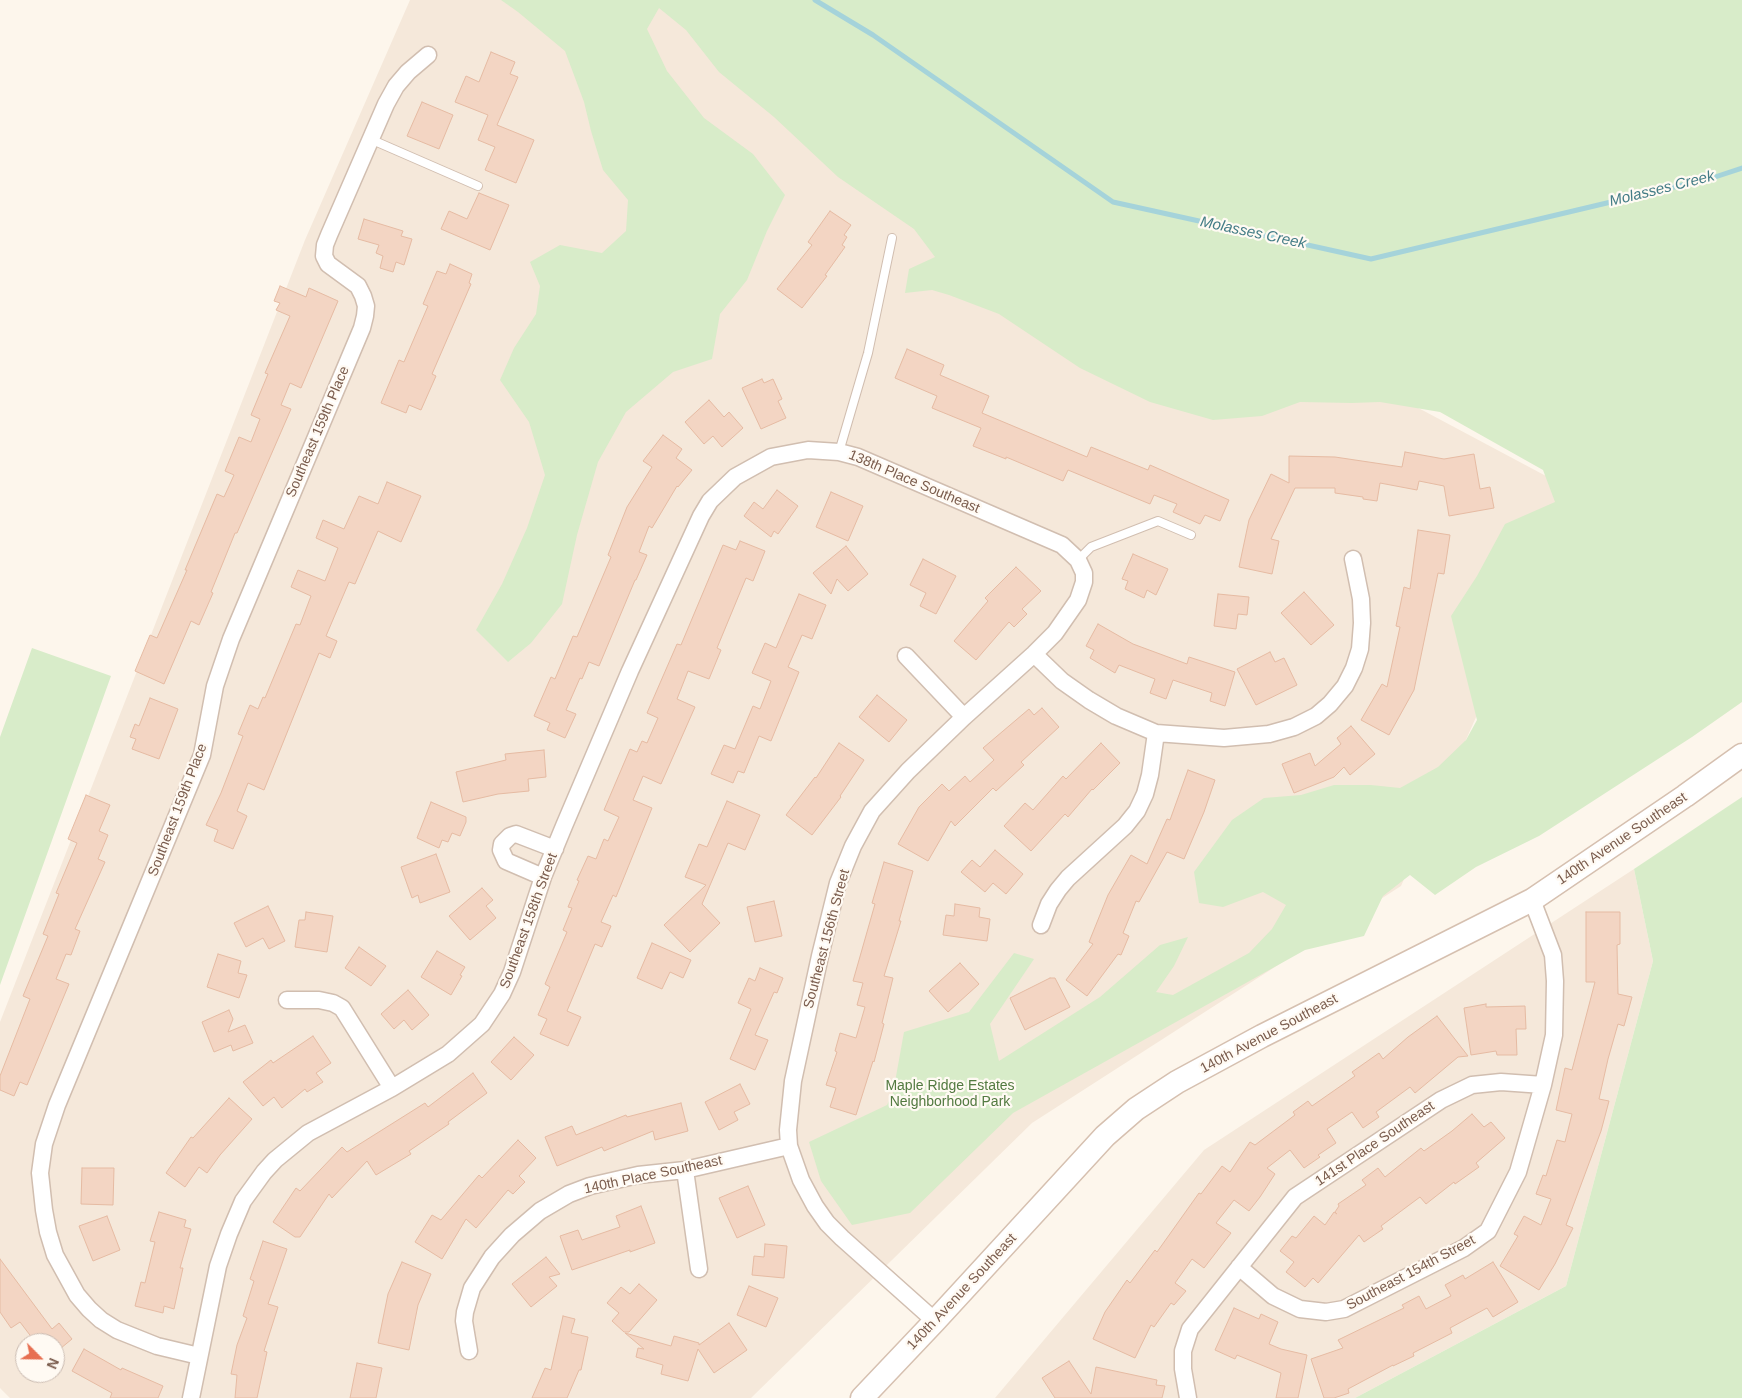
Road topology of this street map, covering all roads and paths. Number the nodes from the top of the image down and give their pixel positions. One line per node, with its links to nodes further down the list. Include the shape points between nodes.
1 (428, 56): 2 (street, Southeast 159th Place, via 396,86)
2 (370, 140): 3 (lane); 28 (street, Southeast 159th Place, via 328,235 324,256 328,264 358,286 366,306 362,328 231,639 215,686 202,755 57,1105 43,1151 40,1173 48,1232 55,1254 78,1295 101,1320 117,1330 157,1346)
3 (478, 186)
4 (892, 238): 5 (lane, via 868,353)
5 (839, 452): 6 (street, 138th Place Southeast, via 808,450 771,457 734,477 710,501); 9 (street, 138th Place Southeast, via 858,457 1062,545)
6 (701, 516): 15 (street, Southeast 158th Street, via 630,671)
7 (1191, 534): 9 (lane, via 1158,521 1091,547)
8 (1353, 559): 13 (street, via 1361,599 1360,649 1354,668 1330,704 1316,716 1294,727 1269,734 1224,738)
9 (1078, 560): 10 (street, Southeast 156th Street, via 1084,573 1078,600 1055,633)
10 (1034, 654): 12 (street, Southeast 156th Street); 13 (street, via 1062,681 1089,700)
11 (906, 656): 12 (street)
12 (964, 717): 22 (street, Southeast 156th Street, via 872,811 853,846 838,883 793,1081)
13 (1156, 733): 18 (street, via 1150,775 1137,811 1068,878 1049,904)
14 (1742, 755): 17 (main road, 140th Avenue Southeast)
15 (555, 849): 16 (street, Southeast 158th Street); 16 (street, via 516,834 502,844 506,861)
16 (543, 877): 21 (street, Southeast 158th Street, via 512,972 495,1006 482,1024 455,1048)
17 (1532, 900): 20 (street, Southeast 154th Street, via 1553,955 1555,981 1554,1035); 26 (main road, 140th Avenue Southeast, via 1262,1036 1177,1082 1136,1109 1104,1136)
18 (1041, 925)
19 (287, 1000): 21 (street, via 319,1000 342,1008)
20 (1543, 1085): 24 (street, 141st Place Southeast, via 1501,1082 1472,1085 1441,1100 1295,1197); 24 (street, Southeast 154th Street, via 1518,1172 1488,1231 1464,1248 1344,1309 1326,1312 1300,1309 1273,1296)
21 (392, 1088): 28 (street, Southeast 158th Street, via 308,1133 275,1160 252,1188 236,1216 218,1266)
22 (789, 1146): 23 (street, 140th Place Southeast); 26 (street, Southeast 156th Street, via 801,1180 827,1223)
23 (685, 1170): 25 (street); 27 (street, 140th Place Southeast, via 638,1175 590,1186 569,1194 530,1218 492,1257 472,1288 464,1321)
24 (1239, 1267): 31 (street, 141st Place Southeast, via 1190,1329 1183,1351)
25 (699, 1269)
26 (936, 1321): 30 (main road, 140th Avenue Southeast)
27 (469, 1351)
28 (199, 1356): 29 (street, Southeast 158th Street)
29 (191, 1398)
30 (862, 1398)
31 (1188, 1398)

